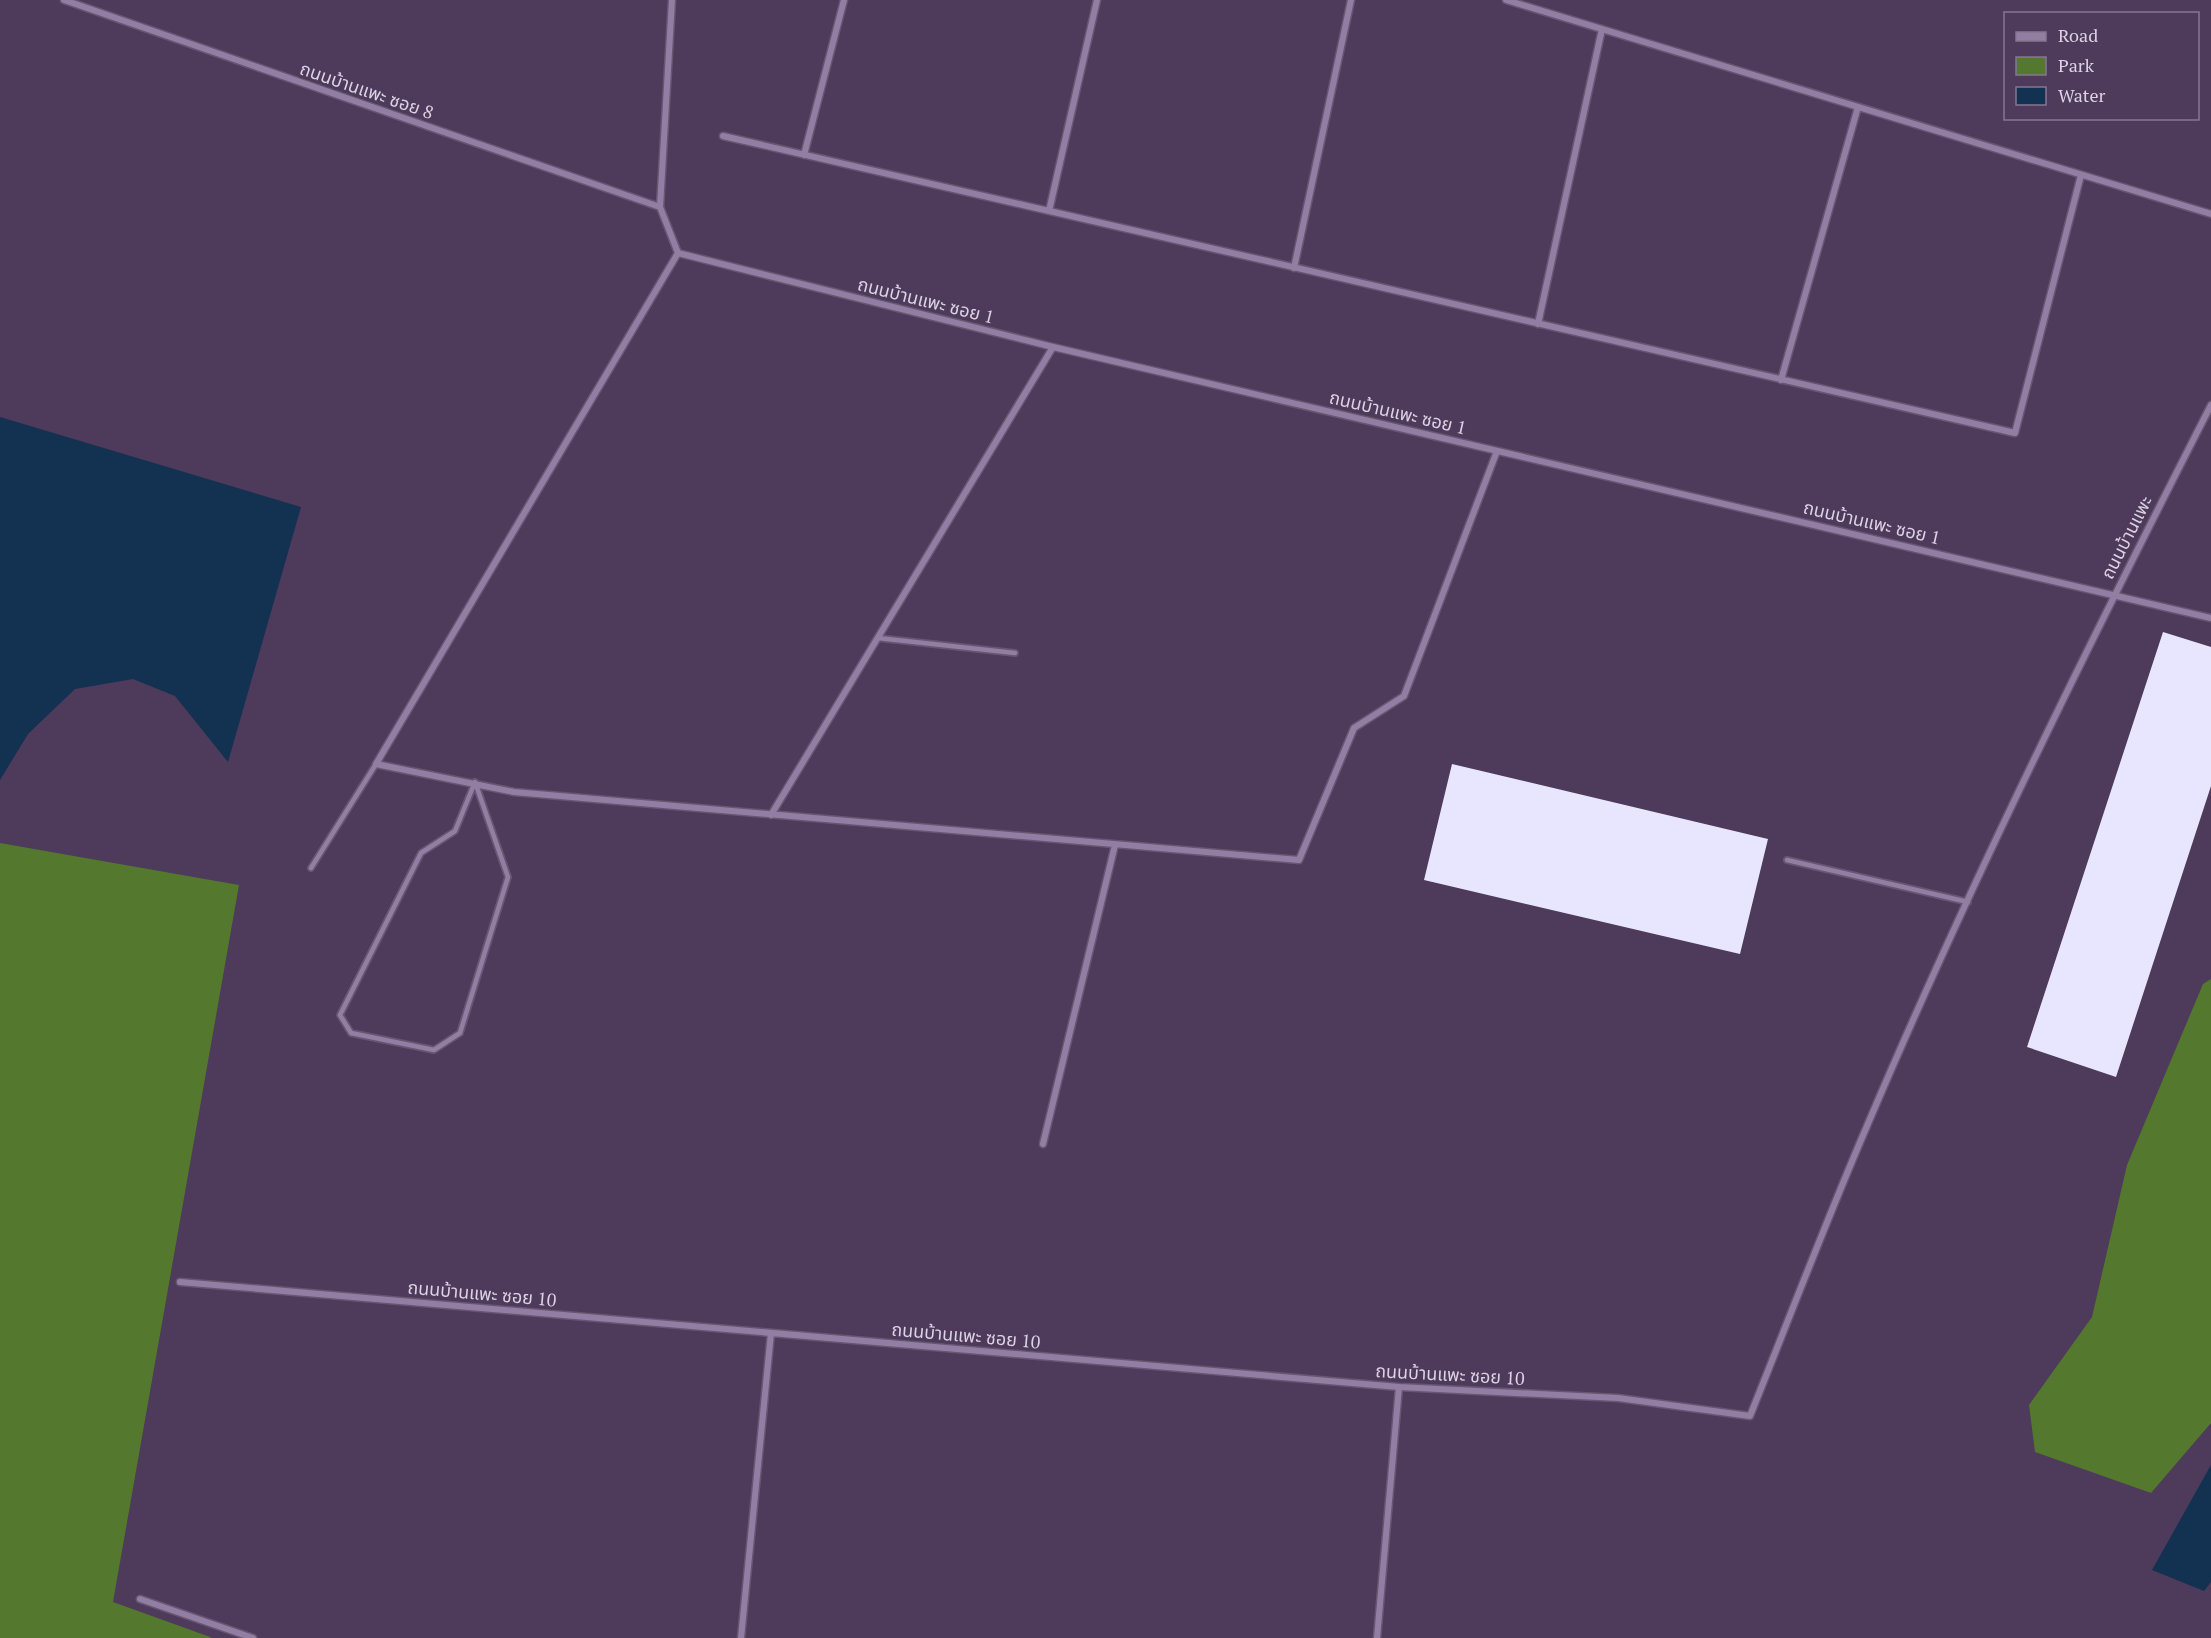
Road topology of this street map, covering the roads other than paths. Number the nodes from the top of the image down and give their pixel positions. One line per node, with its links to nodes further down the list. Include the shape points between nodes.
1 (64, 0): 12 (street, ถนนบ้านแพะ ซอย 8)
2 (672, 0): 12 (street)
3 (843, 0): 10 (street)
4 (1098, 0): 13 (street)
5 (1351, 0): 16 (street)
6 (1506, 0): 7 (street)
7 (1602, 29): 8 (street); 17 (street)
8 (1858, 107): 11 (street); 19 (street)
9 (723, 136): 10 (street)
10 (804, 155): 13 (street)
11 (2081, 175): 14 (street); 19 (street, via 2015,434)
12 (660, 207): 15 (street)
13 (1049, 211): 16 (street)
14 (2211, 214)
15 (678, 253): 18 (street, ถนนบ้านแพะ ซอย 1); 26 (street)
16 (1294, 268): 17 (street)
17 (1538, 324): 19 (street)
18 (1053, 347): 21 (street, ถนนบ้านแพะ ซอย 1); 24 (street)
19 (1781, 380)
20 (2211, 405): 22 (street, ถนนบ้านแพะ)
21 (1497, 451): 22 (street, ถนนบ้านแพะ ซอย 1); 29 (street, via 1404,696 1354,728 1299,860)
22 (2114, 594): 23 (street, ถนนบ้านแพะ); 32 (street)
23 (2211, 618)
24 (878, 638): 25 (lane); 28 (street)
25 (1015, 653)
26 (376, 764): 27 (street); 31 (lane)
27 (475, 783): 27 (lane, via 455,831 421,853 340,1015 351,1033 434,1050 460,1033 507,878); 28 (street, via 514,792)
28 (771, 815): 29 (street)
29 (1115, 844): 33 (street)
30 (1786, 860): 32 (lane)
31 (310, 867)
32 (1968, 902): 36 (street, ถนนบ้านแพะ ซอย 10, via 1867,1126 1750,1416 1618,1398)
33 (1043, 1144)
34 (180, 1282): 35 (street, ถนนบ้านแพะ ซอย 10)
35 (771, 1333): 36 (street, ถนนบ้านแพะ ซอย 10); 39 (street)
36 (1399, 1387): 40 (street)
37 (140, 1599): 38 (street)
38 (253, 1638)
39 (741, 1638)
40 (1377, 1638)

